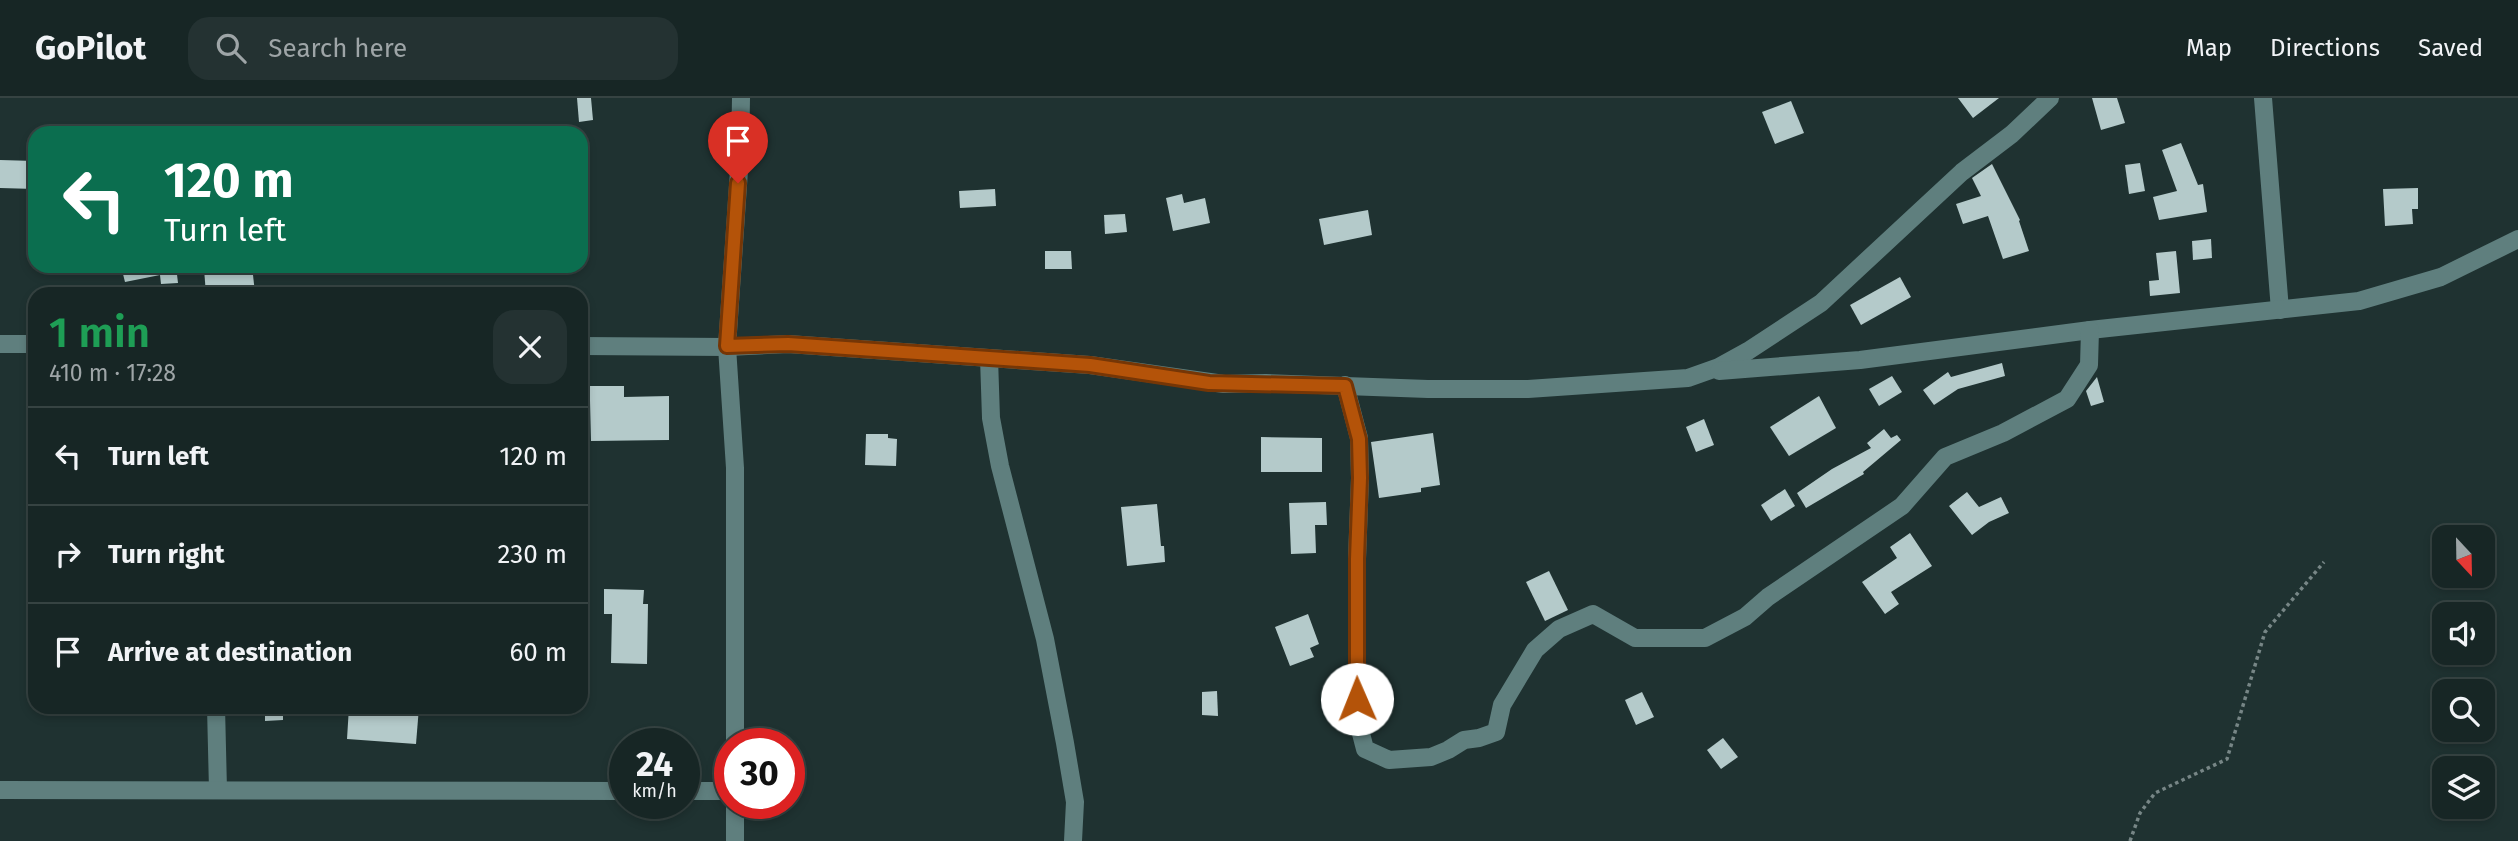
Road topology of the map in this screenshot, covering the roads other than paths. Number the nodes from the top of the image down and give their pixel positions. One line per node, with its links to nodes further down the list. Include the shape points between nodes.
1 (741, 98): 10 (street)
2 (2050, 98): 12 (street, via 1962,172 1821,303 1748,351)
3 (2263, 98): 5 (street)
4 (2518, 239): 5 (street, via 2441,277 2360,301)
5 (2280, 310): 6 (street)
6 (2090, 330): 12 (street); 13 (street, via 2090,365 2067,399 1945,457 1902,506 1745,617 1705,638 1635,638 1593,614 1559,629 1535,650 1502,705 1496,732 1464,740 1432,757 1390,760 1365,749 1358,722 1359,439)
7 (0, 344): 8 (street)
8 (28, 344)
9 (588, 346): 10 (street)
10 (727, 346): 11 (street, via 788,344); 15 (street, via 735,468)
11 (989, 358): 13 (street, via 1090,365 1209,383); 21 (street, via 991,418 998,454 1045,639 1065,743 1075,802)
12 (1704, 373): 13 (street, via 1667,381 1528,388)
13 (1345, 386)
14 (216, 714): 17 (street)
15 (735, 728)
16 (0, 790): 17 (street)
17 (218, 790): 18 (street)
18 (609, 791)
19 (735, 819): 20 (street)
20 (735, 841)
21 (1073, 841)

